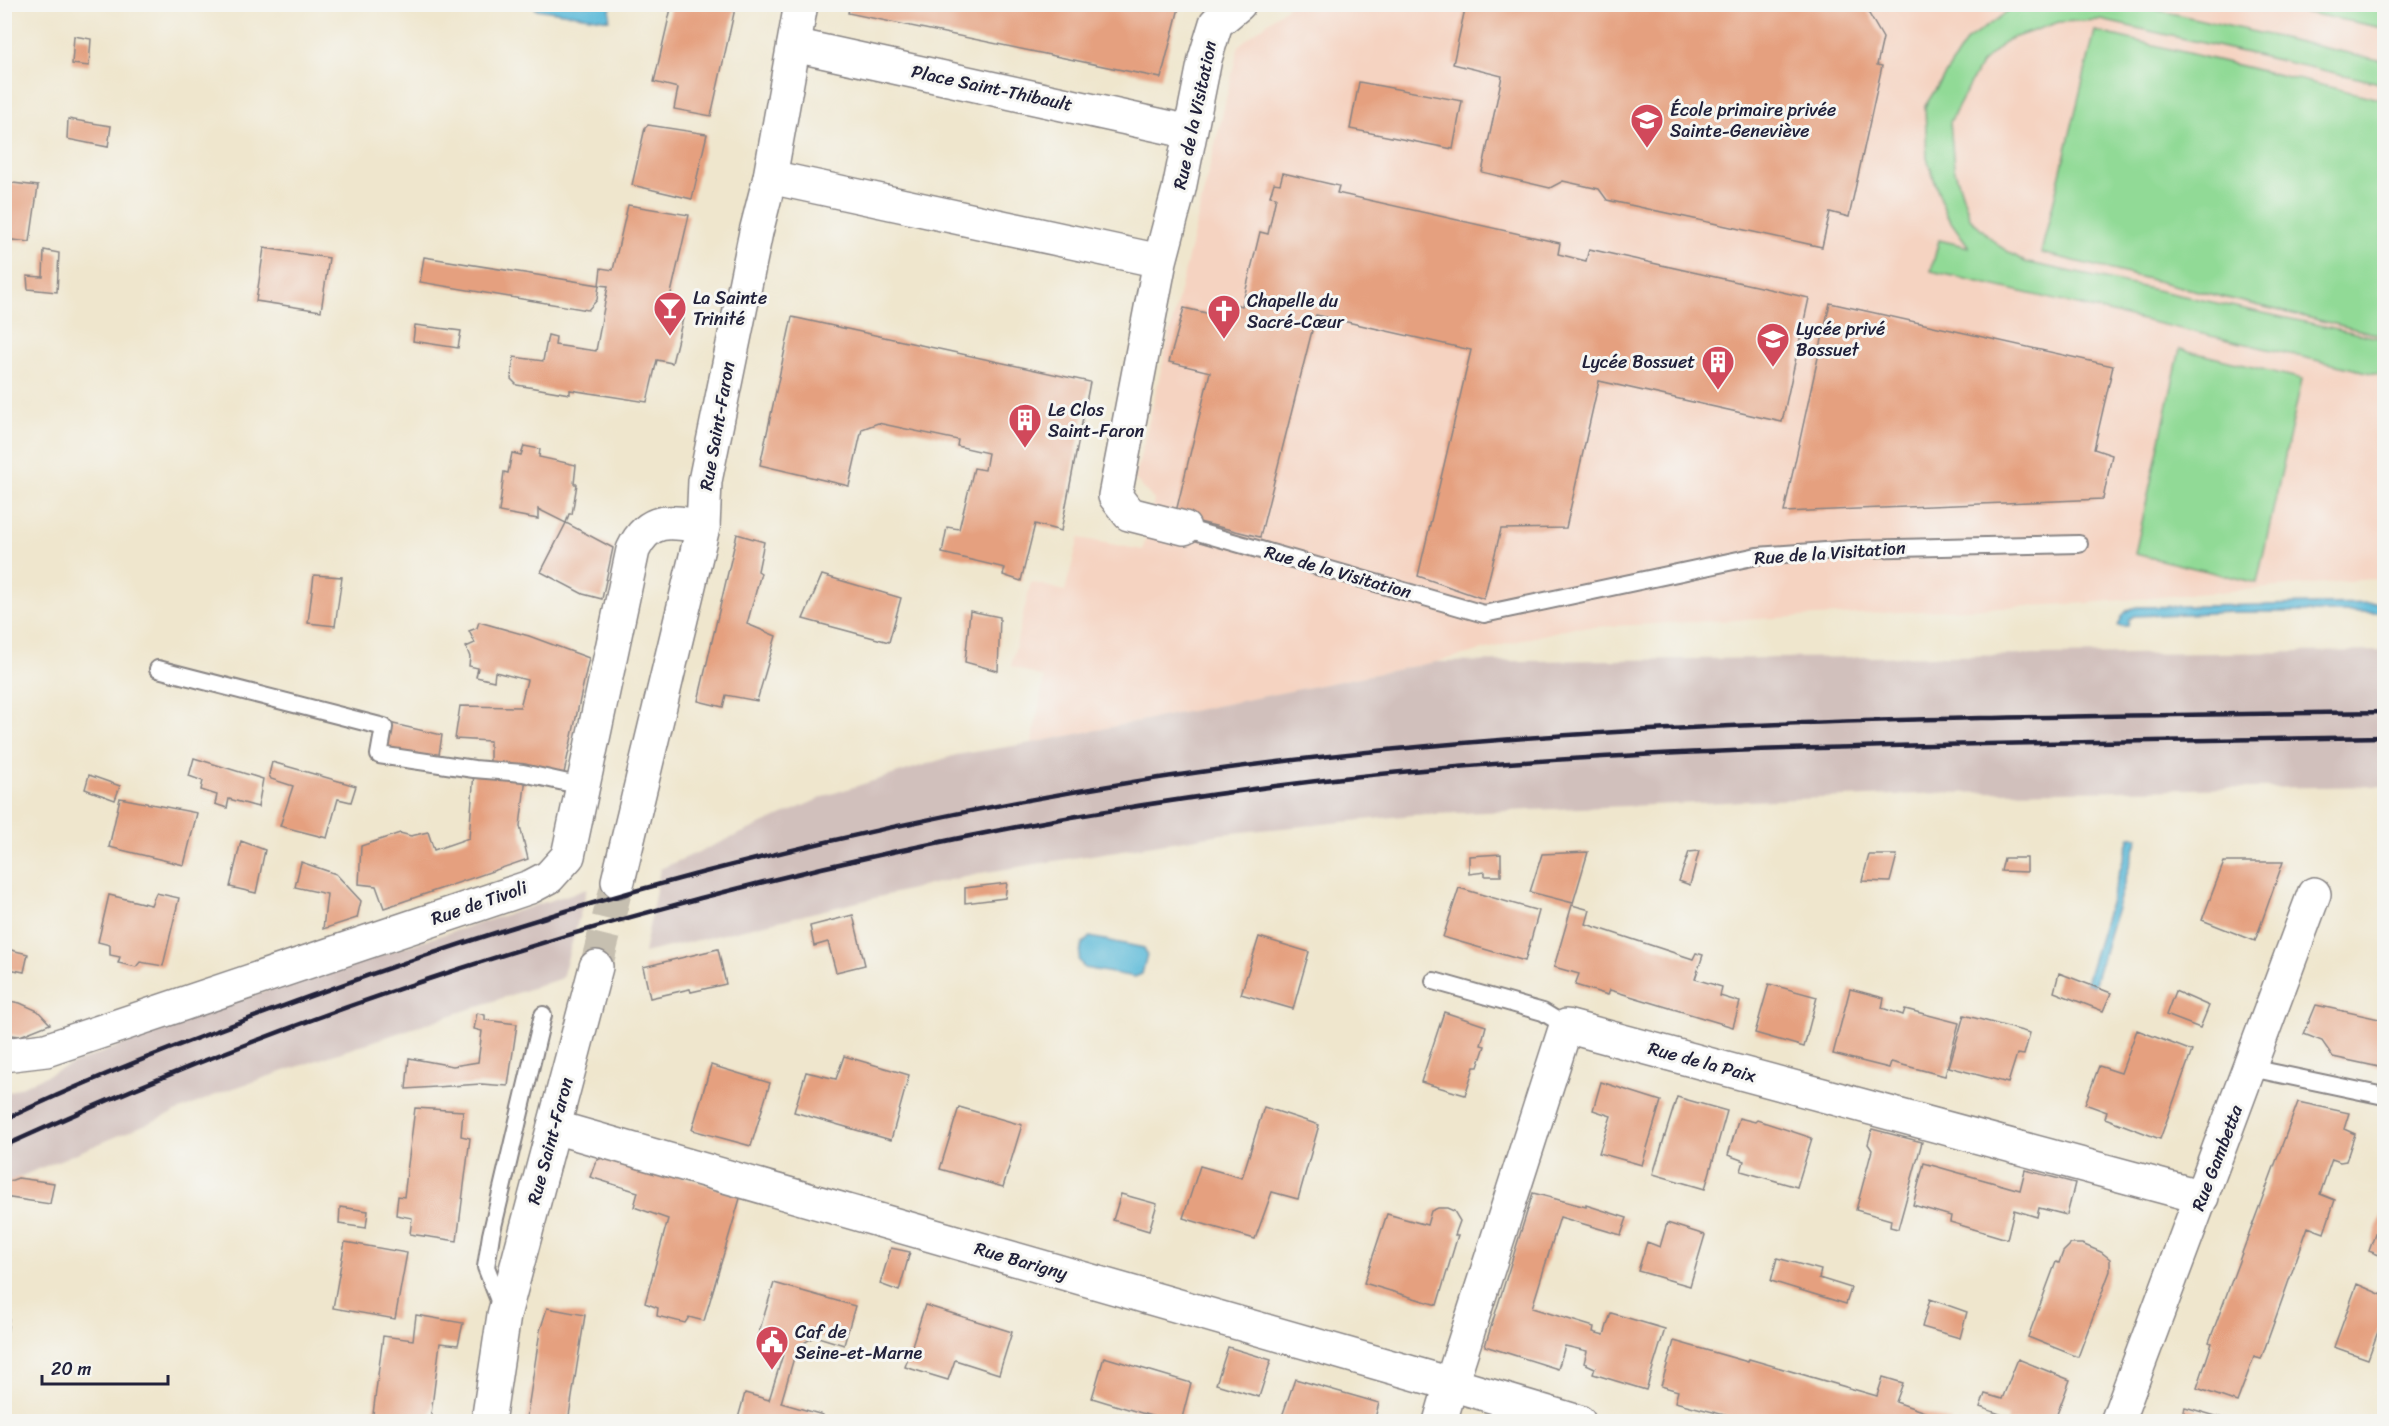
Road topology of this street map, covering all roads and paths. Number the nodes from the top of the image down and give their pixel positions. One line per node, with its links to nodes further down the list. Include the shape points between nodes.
1 (801, 4): 3 (street, Rue Saint-Faron)
2 (1239, 4): 4 (street, Rue de la Visitation, via 1216,23 1204,59)
3 (795, 45): 4 (street, Place Saint-Thibault); 5 (street, Rue Saint-Faron)
4 (1190, 132): 6 (street, Rue de la Visitation)
5 (770, 177): 6 (street); 7 (street, Rue Saint-Faron, via 705,481)
6 (1160, 261): 8 (street, Rue de la Visitation, via 1115,496 1129,514)
7 (702, 527): 11 (street, Rue de Tivoli, via 660,523 639,537); 12 (street, Rue Saint-Faron)
8 (1184, 528): 9 (lane, Rue de la Visitation, via 1484,614 1757,556 1853,549)
9 (2079, 544)
10 (158, 669): 11 (lane, via 384,727 379,754 523,773)
11 (582, 786): 18 (street, Rue de Tivoli, via 568,856 549,877 530,887 46,1050)
12 (618, 880)
13 (2314, 894): 19 (street, Rue Gambetta)
14 (596, 967): 21 (street, Rue Saint-Faron)
15 (1434, 981): 17 (lane, via 1543,1012)
16 (543, 1015): 23 (lane, Rue Saint-Faron, via 490,1235 486,1267)
17 (1566, 1026): 22 (street, Rue de la Paix); 24 (street)
18 (4, 1055)
19 (2251, 1068): 20 (lane); 22 (street, Rue Gambetta)
20 (2385, 1096)
21 (554, 1127): 23 (street, Rue Saint-Faron); 24 (street, Rue Barigny)
22 (2202, 1197): 28 (street, Rue Gambetta)
23 (504, 1315): 25 (street, Rue Saint-Faron)
24 (1451, 1384): 26 (street); 27 (street, Rue Barigny)
25 (488, 1422)
26 (1440, 1422)
27 (1579, 1422)
28 (2117, 1422)

